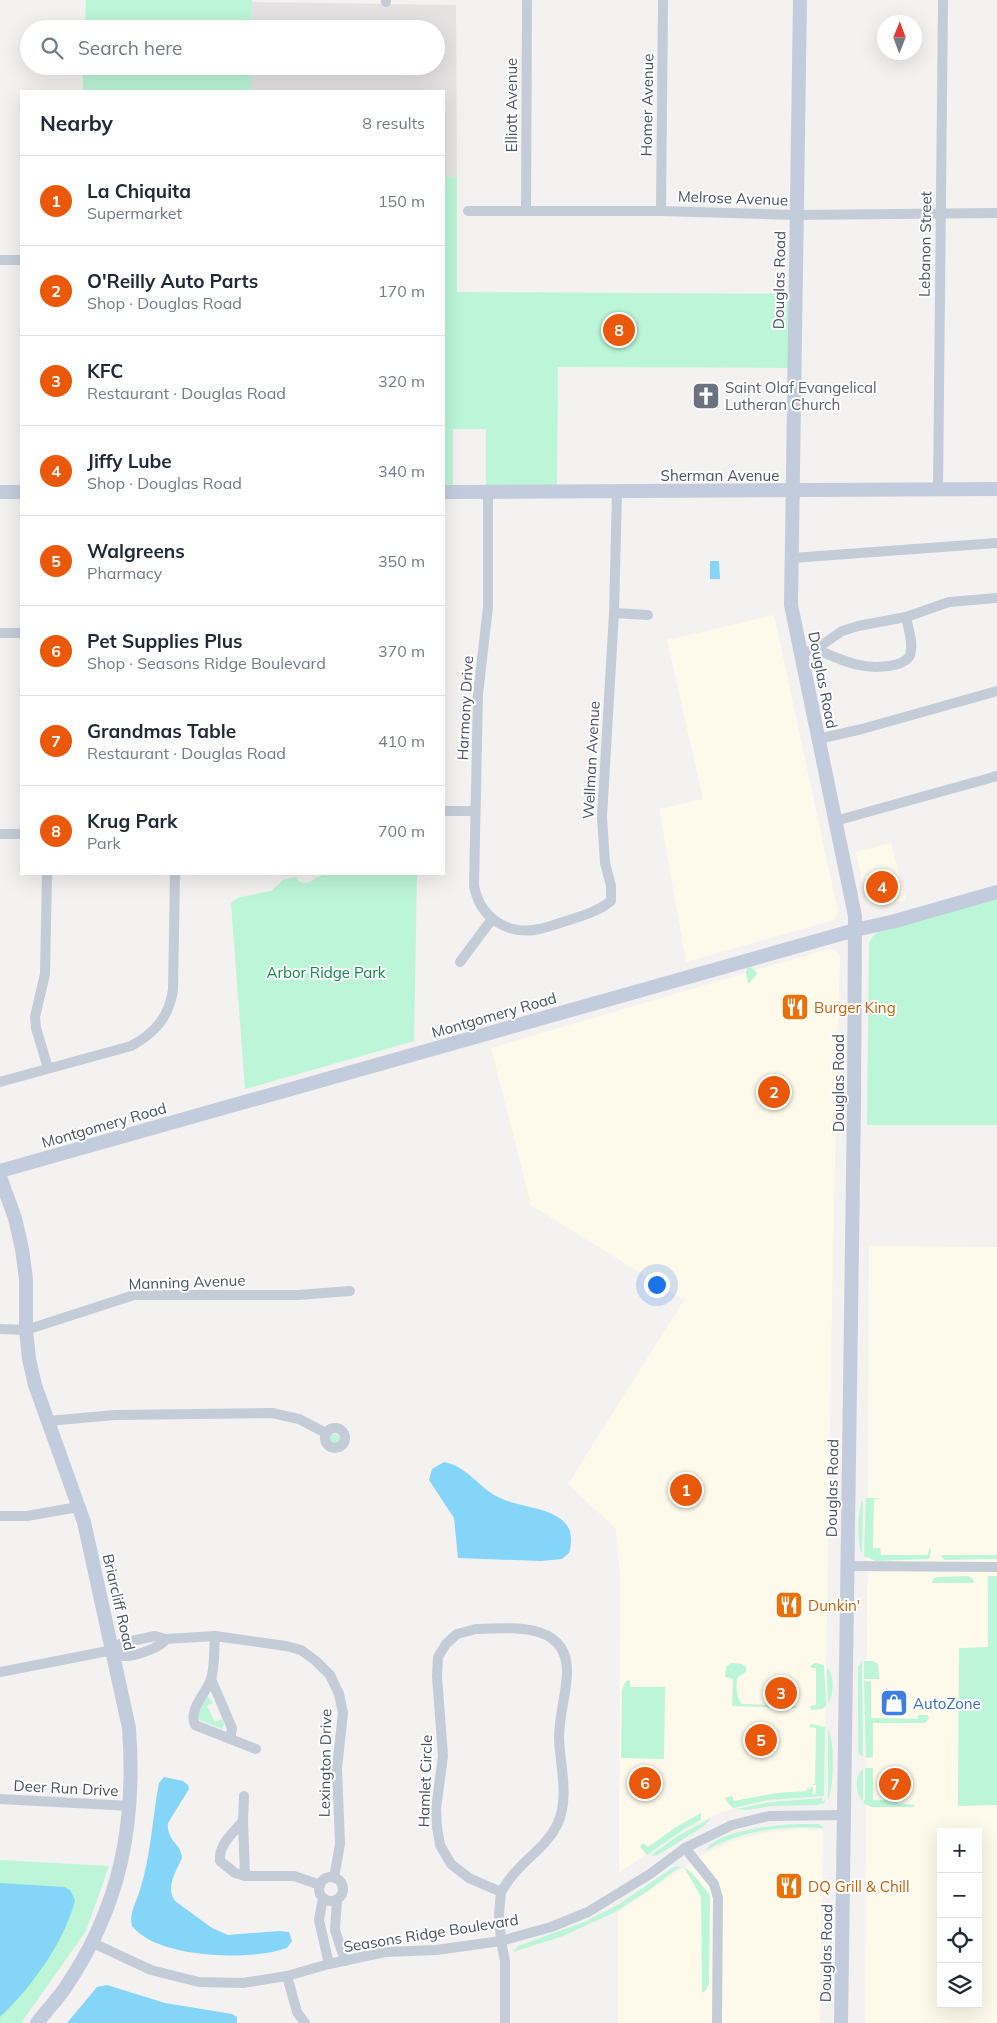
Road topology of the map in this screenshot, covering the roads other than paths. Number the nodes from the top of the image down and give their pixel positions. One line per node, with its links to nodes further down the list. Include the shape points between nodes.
1 (527, 0): 6 (street, Elliott Avenue)
2 (663, 0): 7 (street, Homer Avenue)
3 (800, 0): 10 (street, Douglas Road)
4 (943, 0): 9 (street, Lebanon Street)
5 (468, 211): 6 (street, Melrose Avenue)
6 (526, 211): 7 (street, Melrose Avenue)
7 (661, 211): 10 (street, Melrose Avenue)
8 (997, 213): 9 (street, Melrose Avenue)
9 (940, 214): 10 (street, Melrose Avenue); 13 (street, Lebanon Street)
10 (796, 215): 15 (street, Douglas Road)
11 (0, 260): 12 (street)
12 (20, 260)
13 (938, 489): 14 (street, Sherman Avenue); 15 (street, Sherman Avenue)
14 (997, 489)
15 (793, 490): 19 (street, Sherman Avenue); 22 (street, Douglas Road)
16 (0, 492): 17 (street)
17 (20, 492)
18 (445, 492): 20 (street, Sherman Avenue)
19 (616, 492): 20 (street, Sherman Avenue); 24 (street, Wellman Avenue)
20 (488, 493): 35 (street, Harmony Drive, via 488,607 478,694)
21 (997, 543): 22 (street)
22 (792, 558): 30 (street, Douglas Road, via 791,605)
23 (997, 598): 26 (street, via 949,602)
24 (614, 613): 25 (street); 42 (street, Wellman Avenue, via 602,817 611,901 600,910 538,930 503,927)
25 (648, 615)
26 (906, 617): 29 (street, via 842,630); 29 (street, via 911,647 909,657 903,662 877,668 863,667)
27 (0, 633): 28 (street)
28 (20, 633)
29 (816, 649): 30 (street)
30 (801, 653): 32 (street, Douglas Road)
31 (997, 691): 32 (street)
32 (818, 739): 36 (street, Douglas Road)
33 (997, 776): 36 (street)
34 (445, 811): 35 (street)
35 (475, 811): 42 (street, Harmony Drive, via 474,886 476,898)
36 (835, 821): 43 (street, Douglas Road, via 855,916)
37 (0, 834): 38 (street)
38 (20, 834)
39 (47, 875): 45 (street, via 45,974 35,1017)
40 (175, 875): 45 (street, via 173,990 167,1014 154,1030 131,1046)
41 (997, 892): 43 (street, Montgomery Road)
42 (492, 919): 44 (street)
43 (855, 930): 47 (street, Montgomery Road); 56 (street, Douglas Road)
44 (460, 962)
45 (48, 1068): 46 (street)
46 (0, 1082)
47 (0, 1171)
48 (0, 1177): 51 (street, Briarcliff Road, via 22,1249 26,1279)
49 (350, 1291): 51 (street, Manning Avenue, via 298,1295 134,1295)
50 (0, 1329): 51 (street, Manning Avenue)
51 (26, 1330): 52 (street, Briarcliff Road, via 35,1385)
52 (48, 1421): 53 (street, via 116,1415 272,1413 299,1419); 54 (street, Briarcliff Road)
53 (326, 1433)
54 (78, 1507): 55 (street, via 28,1516); 59 (street, Briarcliff Road)
55 (0, 1516)
56 (847, 1566): 57 (street); 67 (street, Douglas Road)
57 (997, 1567)
58 (215, 1636): 59 (street, Lexington Drive, via 166,1639 155,1636 122,1643); 61 (street); 71 (street, Lexington Drive, via 301,1650 330,1675 339,1694 343,1714 337,1768 340,1844)
59 (113, 1650): 60 (street, Lexington Drive); 66 (street, Briarcliff Road, via 129,1728)
60 (0, 1672)
61 (211, 1679): 62 (street, via 232,1728); 62 (street, via 193,1713 193,1720 195,1725)
62 (230, 1739): 63 (street)
63 (256, 1750)
64 (244, 1796): 68 (street)
65 (0, 1799): 66 (street, Deer Run Drive)
66 (131, 1806): 77 (street, Briarcliff Road, via 119,1874)
67 (844, 1815): 69 (street, Seasons Ridge Boulevard, via 769,1816 732,1825); 85 (street, Douglas Road)
68 (243, 1822): 70 (street); 70 (street, via 219,1854 220,1861 235,1873)
69 (685, 1848): 76 (street, Seasons Ridge Boulevard, via 588,1912 551,1928); 84 (street, via 714,1884 718,1898)
70 (245, 1876): 72 (street, via 294,1876)
71 (334, 1878): 72 (street, via 325,1879); 75 (street, Lexington Drive, via 341,1882 343,1889)
72 (320, 1885): 74 (street)
73 (501, 1892): 73 (street, Hamlet Circle, via 552,1834 563,1804 559,1738 567,1672 565,1656 556,1641 545,1633 529,1629 476,1629 457,1634 438,1657 443,1756 436,1809 440,1845 451,1864 469,1878); 76 (street)
74 (323, 1898): 75 (street); 79 (street, via 319,1920)
75 (337, 1900): 78 (street, Lexington Drive, via 334,1930)
76 (501, 1941): 78 (street, Seasons Ridge Boulevard, via 436,1950 385,1952); 83 (street, via 506,1961)
77 (92, 1943): 80 (street, Seasons Ridge Boulevard, via 151,1970 199,1982 243,1983); 81 (street, Briarcliff Road, via 65,1988)
78 (345, 1961): 79 (street, Seasons Ridge Boulevard)
79 (329, 1964): 80 (street, Seasons Ridge Boulevard)
80 (287, 1976): 82 (street, via 298,2012)
81 (37, 2023)
82 (305, 2023)
83 (505, 2023)
84 (717, 2023)
85 (841, 2023)

